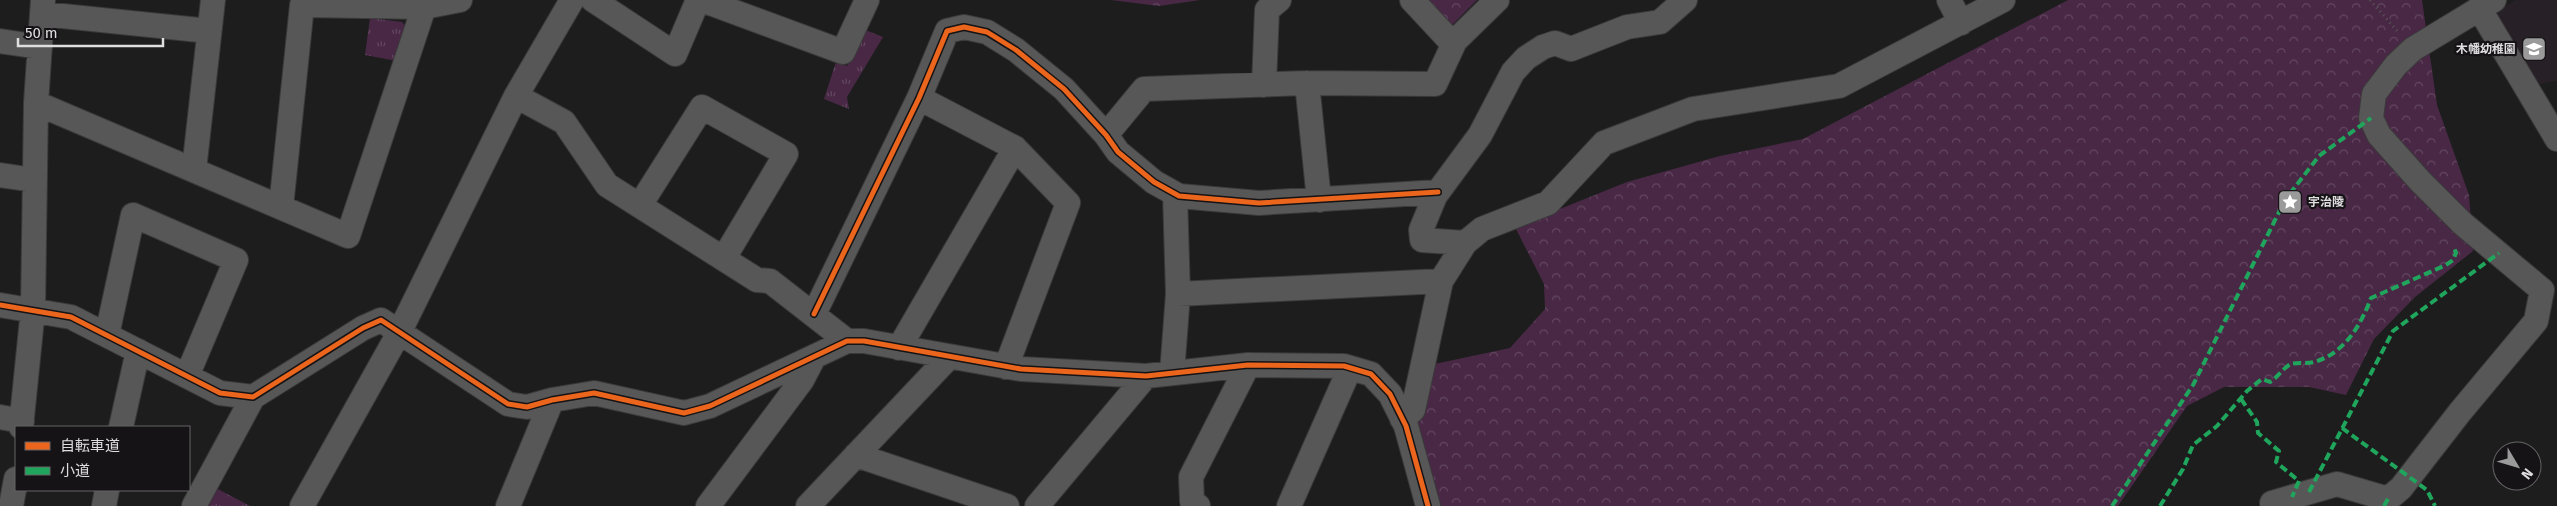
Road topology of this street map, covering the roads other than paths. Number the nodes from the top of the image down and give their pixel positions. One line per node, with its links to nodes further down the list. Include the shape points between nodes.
1 (212, 0): 17 (street)
2 (460, 0): 15 (street)
3 (572, 0): 23 (street)
4 (593, 0): 5 (street, via 675,54)
5 (700, 0): 6 (street, via 843,52)
6 (867, 0)
7 (1279, 0): 22 (street, via 1267,10)
8 (1412, 0): 19 (street)
9 (1497, 0): 19 (street)
10 (1685, 0): 32 (street, via 1660,22 1627,27 1571,48 1555,44 1543,47 1526,58 1513,72 1480,135)
11 (1949, 0): 16 (street)
12 (2004, 0): 16 (street)
13 (2486, 4): 27 (street); 65 (street, via 2413,49 2396,65 2374,94 2371,118 2380,135 2420,181 2463,224 2542,290 2536,321 2401,488 2388,499 2337,484)
14 (43, 7): 17 (street); 20 (street)
15 (424, 7): 36 (street, via 348,236); 36 (street, via 302,5)
16 (1961, 22): 37 (street, via 1839,86 1693,109 1604,142 1548,203 1482,229)
17 (209, 30): 29 (street)
18 (0, 41): 20 (street)
19 (1454, 44): 21 (street, via 1435,84)
20 (40, 47): 25 (street)
21 (1307, 83): 22 (street); 34 (street)
22 (1264, 85): 26 (street, via 1144,89)
23 (516, 96): 35 (street, via 564,122 607,185); 44 (street)
24 (919, 98): 26 (street, via 946,30 964,27 987,32 1016,50 1064,89); 28 (street); 43 (street)
25 (36, 103): 29 (street); 31 (street)
26 (1106, 135): 33 (street, via 1118,152 1154,182)
27 (2557, 138)
28 (1015, 148): 47 (street); 52 (street, via 1068,203)
29 (194, 170): 36 (street)
30 (0, 175): 31 (street)
31 (34, 180): 42 (street)
32 (1438, 192): 34 (street); 37 (street, via 1421,230 1422,240)
33 (1175, 194): 34 (street, via 1259,203); 40 (street)
34 (1319, 200)
35 (640, 205): 38 (street); 38 (street, via 702,107 786,154)
36 (281, 207)
37 (1465, 243): 39 (street)
38 (724, 258): 43 (street, via 757,280 770,281)
39 (1441, 281): 40 (street); 59 (street, via 1413,410)
40 (1178, 294): 54 (street)
41 (0, 305): 42 (street)
42 (33, 309): 45 (street, via 71,317); 60 (street)
43 (814, 314): 46 (street)
44 (400, 330): 57 (street, via 381,320 363,328); 58 (street, via 508,404 527,407); 69 (street)
45 (107, 335): 48 (street); 55 (street, via 133,215 236,260)
46 (847, 341): 47 (street); 49 (street)
47 (899, 348): 50 (street)
48 (138, 351): 55 (street); 61 (street)
49 (814, 357): 58 (street, via 710,406 684,413 594,393); 71 (street, via 802,380)
50 (949, 357): 52 (street); 62 (street)
51 (1248, 365): 53 (street); 54 (street); 75 (street, via 1191,477 1192,501)
52 (1006, 367): 56 (street)
53 (1350, 368): 59 (street, via 1371,374 1390,394); 76 (street)
54 (1172, 373): 56 (street)
55 (187, 376): 57 (street, via 220,393)
56 (1146, 376): 74 (street)
57 (253, 397): 68 (street)
58 (552, 400): 70 (street)
59 (1402, 418): 77 (street)
60 (14, 422)
61 (121, 426)
62 (856, 456): 72 (street); 73 (street)
63 (15, 484): 66 (street)
64 (107, 491): 67 (street)
65 (2272, 503)
66 (11, 506)
67 (104, 506)
68 (194, 506)
69 (302, 506)
70 (508, 506)
71 (708, 506)
72 (808, 506)
73 (1007, 506)
74 (1037, 506)
75 (1198, 506)
76 (1289, 506)
77 (1428, 506)

